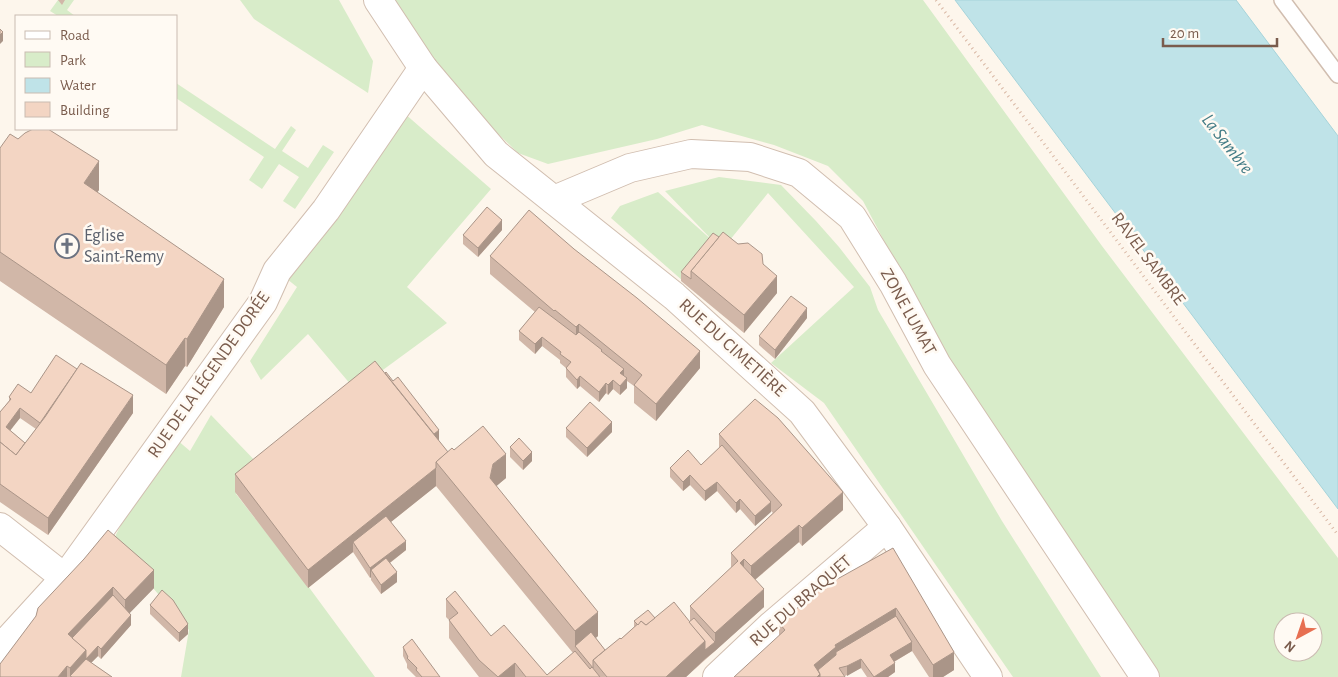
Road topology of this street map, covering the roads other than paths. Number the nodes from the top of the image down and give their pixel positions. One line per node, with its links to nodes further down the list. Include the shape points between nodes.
1 (378, 0): 3 (street, RUE DU CIMETIÈRE)
2 (1282, 0): 4 (lane)
3 (423, 68): 5 (street, RUE DU CIMETIÈRE, via 496,154); 8 (street, RUE DE LA LÉGENDE DORÉE, via 326,210 277,271 263,302)
4 (1338, 75)
5 (554, 200): 7 (street, RUE DU CIMETIÈRE, via 674,296 802,412); 12 (street, ZONE LUMAT, via 630,168 691,154 750,157 799,173 852,217 893,283 937,365)
6 (0, 527): 8 (street)
7 (887, 527): 10 (street, RUE DU BRAQUET, via 771,626); 11 (street, RUE DU CIMETIÈRE)
8 (65, 578): 9 (street, RUE DE LA LÉGENDE DORÉE)
9 (0, 649)
10 (717, 677)
11 (988, 677)
12 (1145, 677)

